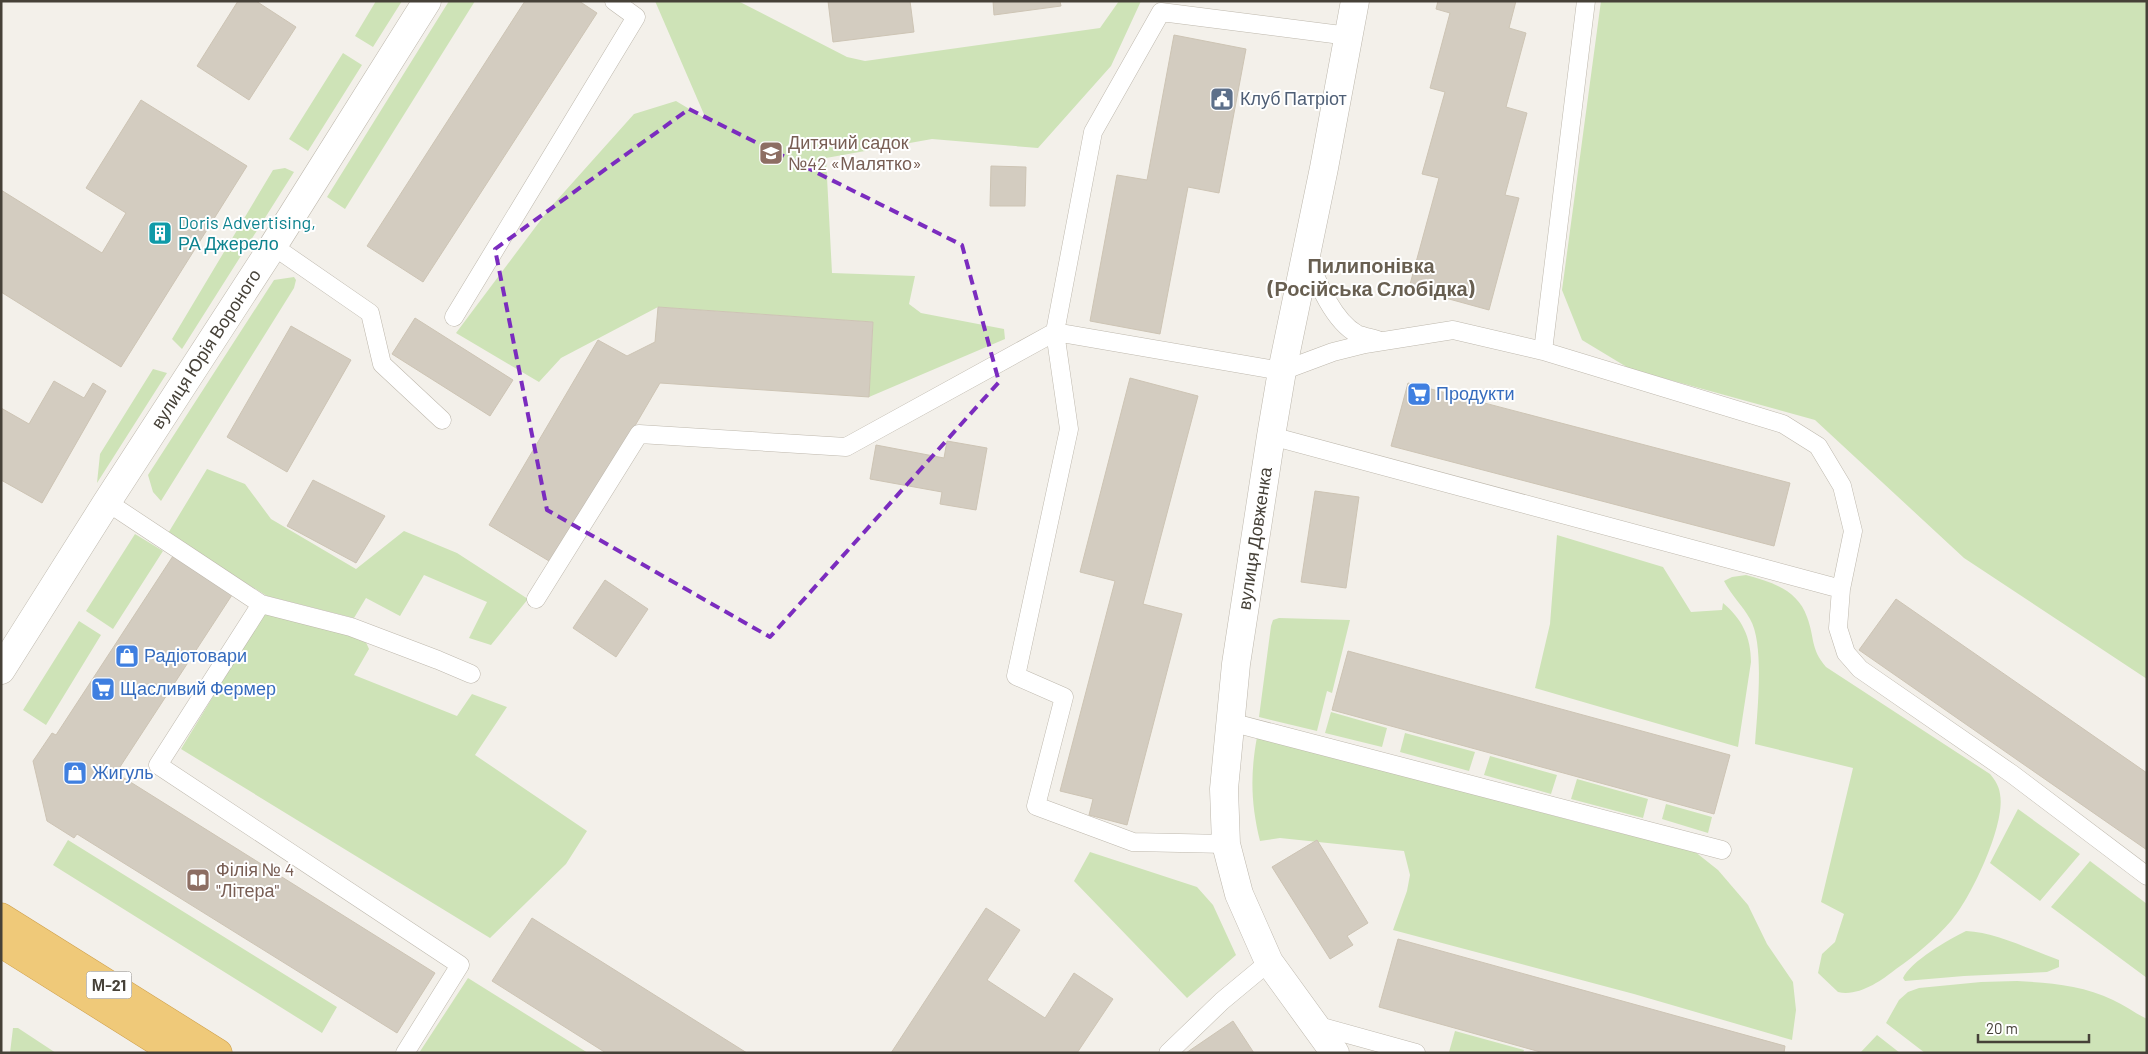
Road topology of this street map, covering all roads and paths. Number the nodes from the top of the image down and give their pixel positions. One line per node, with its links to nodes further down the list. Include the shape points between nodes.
1 (426, 1): 6 (street, вулиця Юрія Вороного)
2 (614, 1): 8 (lane, via 636,17)
3 (1355, 1): 5 (street, вулиця Довженка)
4 (1586, 1): 11 (lane)
5 (1349, 36): 7 (street, вулиця Довженка); 9 (lane, via 1161,12 1093,132)
6 (273, 246): 13 (lane, via 370,313 382,364); 15 (street, вулиця Юрія Вороного)
7 (1305, 253): 10 (lane, via 1320,289 1341,320 1357,334); 12 (street, вулиця Довженка)
8 (454, 317)
9 (1055, 332): 12 (lane); 17 (lane, via 846,447 639,434); 22 (lane, via 1069,429 1016,676 1064,697 1036,806 1133,842)
10 (1382, 341): 11 (lane, via 1453,330); 12 (lane, via 1332,352)
11 (1543, 351): 16 (lane, via 1784,424 1818,446 1842,486 1853,531)
12 (1282, 371): 14 (street, вулиця Довженка)
13 (442, 420)
14 (1271, 436): 16 (lane); 21 (street, вулиця Довженка)
15 (107, 502): 18 (lane); 19 (street, вулиця Юрія Вороного)
16 (1841, 589): 24 (lane, via 1838,628 1846,652 1860,669 2012,774)
17 (536, 599)
18 (261, 604): 20 (lane, via 351,627); 31 (lane, via 158,764 460,965)
19 (1, 670)
20 (471, 674)
21 (1230, 722): 22 (street, вулиця Довженка, via 1224,789); 23 (lane)
22 (1226, 844): 27 (street, вулиця Довженка, via 1239,894)
23 (1722, 850)
24 (2147, 876)
25 (1, 918): 30 (highway, М-21)
26 (1, 943): 29 (highway, М-21)
27 (1269, 962): 28 (street, вулиця Довженка); 32 (lane)
28 (1315, 1025): 33 (street, вулиця Довженка); 34 (lane)
29 (176, 1053)
30 (218, 1053)
31 (405, 1053)
32 (1168, 1053)
33 (1335, 1053)
34 (1416, 1053)

